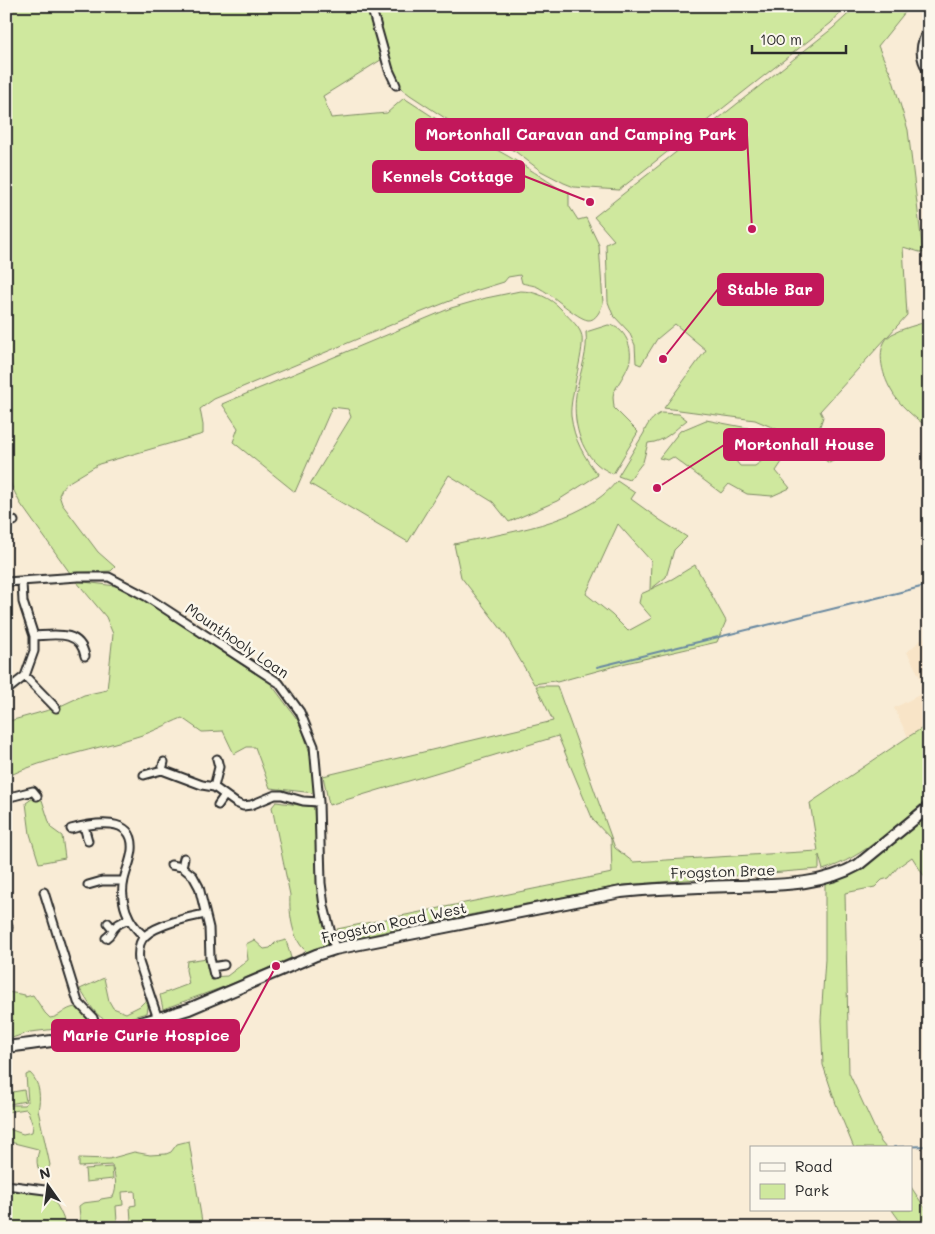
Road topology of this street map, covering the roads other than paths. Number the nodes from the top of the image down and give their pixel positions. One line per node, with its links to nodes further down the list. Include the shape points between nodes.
1 (371, 6): 4 (street)
2 (929, 28): 3 (street, via 920,51)
3 (929, 73)
4 (396, 85)
5 (6, 582): 6 (street, Mounthooly Loan)
6 (22, 582): 7 (street, via 23,602); 20 (street, Mounthooly Loan, via 109,577 147,597 279,683 300,712 310,734)
7 (34, 636): 8 (street, via 68,635 84,649); 9 (street, via 34,651)
8 (85, 656)
9 (25, 676): 10 (street); 11 (street)
10 (6, 690)
11 (56, 708)
12 (217, 759): 16 (street, via 219,767)
13 (164, 762): 14 (street)
14 (162, 770): 15 (street); 16 (street)
15 (144, 775)
16 (214, 787): 17 (street)
17 (225, 795): 20 (street, via 243,806 277,795 303,802); 21 (street)
18 (37, 796): 19 (street, via 33,790)
19 (6, 798)
20 (319, 802): 39 (street, Mounthooly Loan, via 321,883)
21 (218, 805)
22 (929, 807): 32 (main road, Frogston Brae, via 858,865 824,878 786,885)
23 (84, 826): 24 (street); 25 (street); 29 (street, via 115,824 127,832 132,848 131,861)
24 (71, 829)
25 (88, 841)
26 (184, 858): 28 (street)
27 (171, 865): 28 (street)
28 (182, 867): 33 (street, via 197,882)
29 (123, 881): 30 (street, via 102,881); 34 (street)
30 (93, 886)
31 (44, 892): 44 (street, via 78,1002 93,1018)
32 (621, 892): 39 (main road, Frogston Road West)
33 (204, 914): 36 (street, via 174,922); 41 (street, via 209,928)
34 (129, 919): 36 (street); 37 (street, via 111,926 111,935)
35 (6, 920): 38 (street)
36 (144, 936): 43 (street, via 138,956)
37 (106, 938)
38 (6, 942)
39 (335, 949): 43 (main road, Frogston Road West)
40 (224, 965): 41 (street)
41 (212, 966): 42 (street)
42 (214, 975)
43 (158, 1019): 44 (main road, Frogston Road West)
44 (98, 1034): 45 (main road, Frogston Road West)
45 (6, 1047)
46 (6, 1185): 47 (street)
47 (45, 1190)

